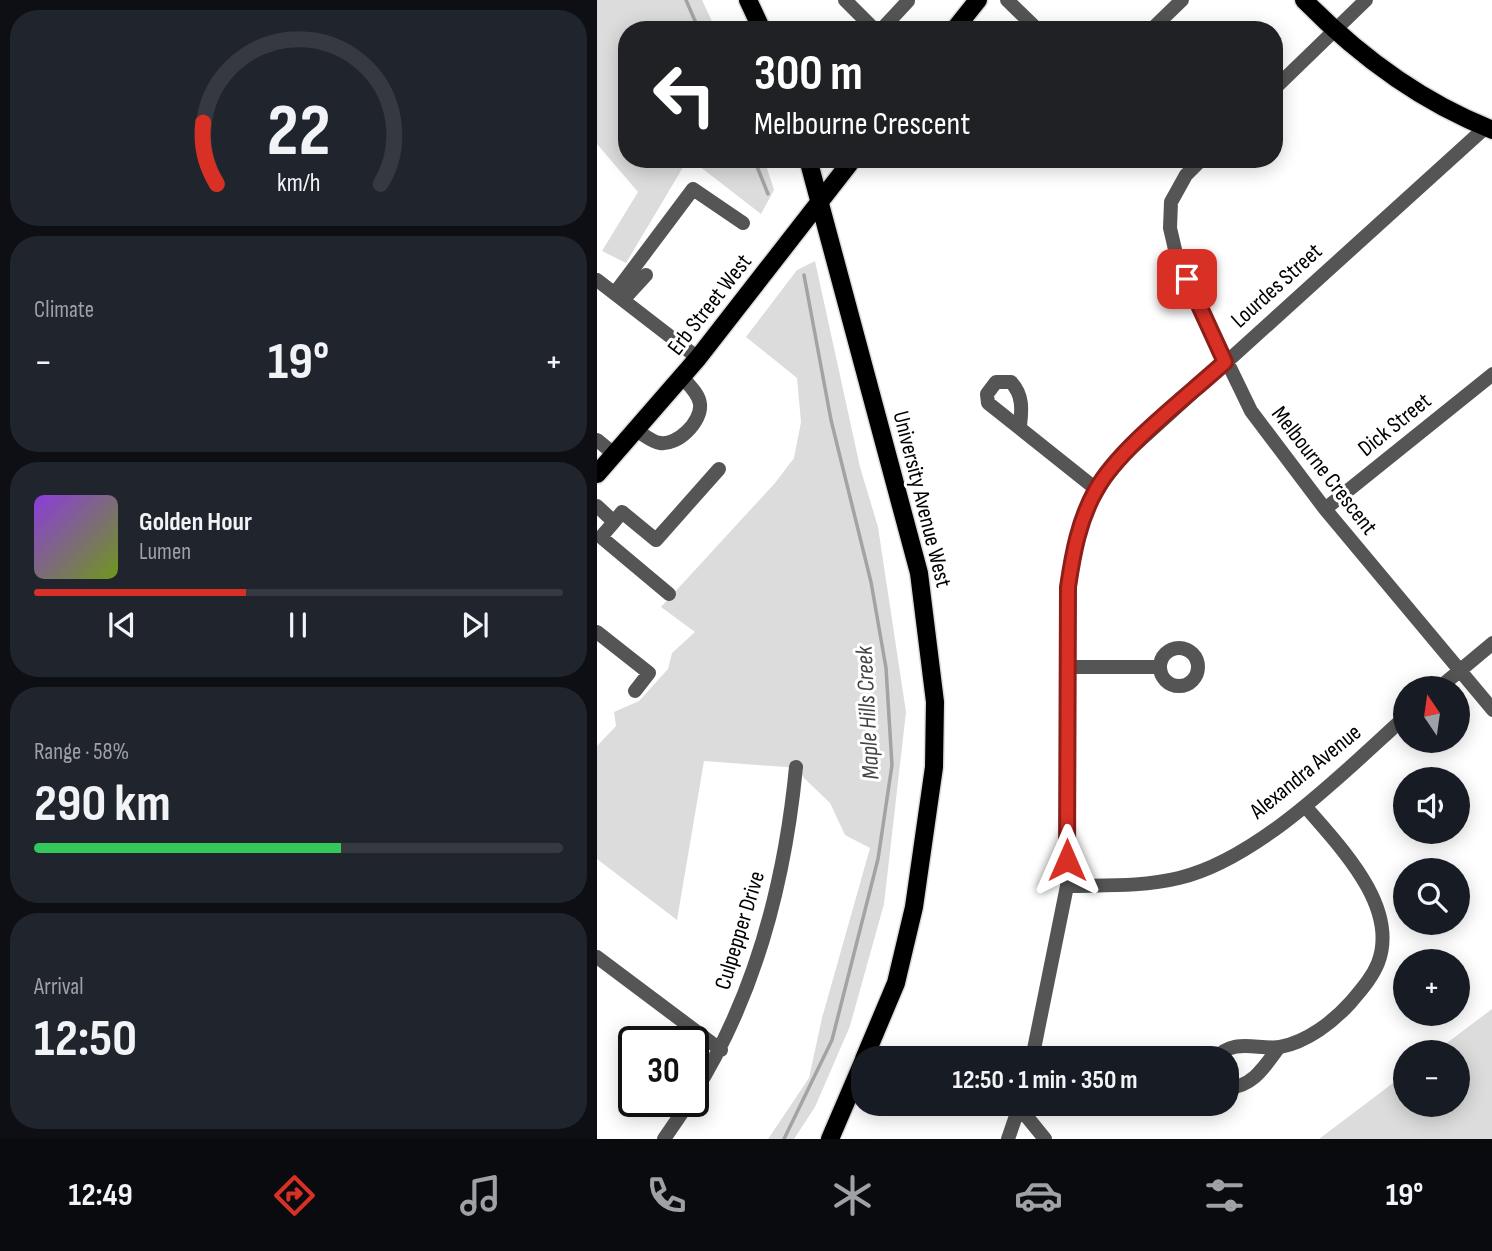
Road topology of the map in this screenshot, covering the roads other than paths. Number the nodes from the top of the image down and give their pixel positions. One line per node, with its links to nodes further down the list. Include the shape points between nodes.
1 (748, 0): 9 (main road)
2 (845, 0): 10 (street)
3 (978, 0): 12 (main road)
4 (1007, 0): 13 (street)
5 (1182, 0): 14 (street)
6 (1303, 0): 15 (main road)
7 (1366, 0): 15 (street)
8 (909, 1): 11 (street)
9 (758, 21)
10 (866, 21)
11 (890, 21)
12 (964, 21)
13 (1029, 21)
14 (1160, 21)
15 (1334, 30): 16 (street); 17 (main road, via 1401,82)
16 (1283, 80)
17 (1489, 128): 27 (street, Lourdes Street)
18 (811, 168): 21 (main road, University Avenue West)
19 (846, 168): 21 (main road, Erb Street West)
20 (1193, 168): 27 (street, Melbourne Crescent, via 1172,202 1170,228 1177,258)
21 (820, 201): 26 (main road, Erb Street West); 54 (main road, University Avenue West, via 919,572 935,702 934,767 914,907 896,983)
22 (743, 223): 25 (street, via 693,189)
23 (646, 275): 25 (street)
24 (597, 280): 25 (street)
25 (619, 297): 26 (street)
26 (698, 358): 29 (main road, Erb Street West)
27 (1225, 362): 36 (street, Lourdes Street, via 1113,465); 38 (street, Melbourne Crescent, via 1251,411)
28 (1492, 374): 38 (street, Dick Street)
29 (682, 377): 31 (main road, Erb Street West); 31 (street, via 700,404 692,426 666,444)
30 (1020, 426): 36 (street)
31 (637, 430): 33 (main road, Erb Street West)
32 (597, 440): 33 (street)
33 (614, 454): 35 (main road, Erb Street West)
34 (719, 469): 39 (street, via 656,540 622,512)
35 (597, 474)
36 (1096, 489): 43 (street, Lourdes Street, via 1083,516 1068,587)
37 (597, 506): 39 (street)
38 (1325, 509): 45 (street, Melbourne Crescent)
39 (614, 522): 40 (street, via 601,537)
40 (669, 594)
41 (597, 632): 47 (street, via 649,673)
42 (1492, 643): 45 (street)
43 (1067, 667): 44 (street); 52 (street, Lourdes Street)
44 (1160, 667)
45 (1459, 670): 46 (street); 48 (street, Melbourne Crescent)
46 (1452, 676)
47 (635, 691)
48 (1492, 710)
49 (1393, 728): 51 (street, Alexandra Avenue)
50 (795, 767): 58 (street, Culpepper Drive, via 789,830 775,896)
51 (1305, 806): 52 (street, Alexandra Avenue, via 1216,864 1182,877 1147,884); 57 (street, via 1365,884 1380,921 1382,941 1372,975 1347,1006 1310,1036)
52 (1067, 886): 55 (street, Lourdes Street)
53 (597, 957): 58 (street)
54 (870, 1046)
55 (1035, 1046)
56 (1238, 1046): 57 (street)
57 (1279, 1047): 60 (street, via 1262,1071)
58 (721, 1050): 59 (street, Culpepper Drive)
59 (709, 1069)
60 (1239, 1085)
61 (851, 1090): 66 (main road, University Avenue West)
62 (1016, 1116): 67 (street)
63 (1027, 1116): 68 (street)
64 (679, 1117): 65 (street)
65 (664, 1139)
66 (830, 1139)
67 (1008, 1139)
68 (1045, 1139)

